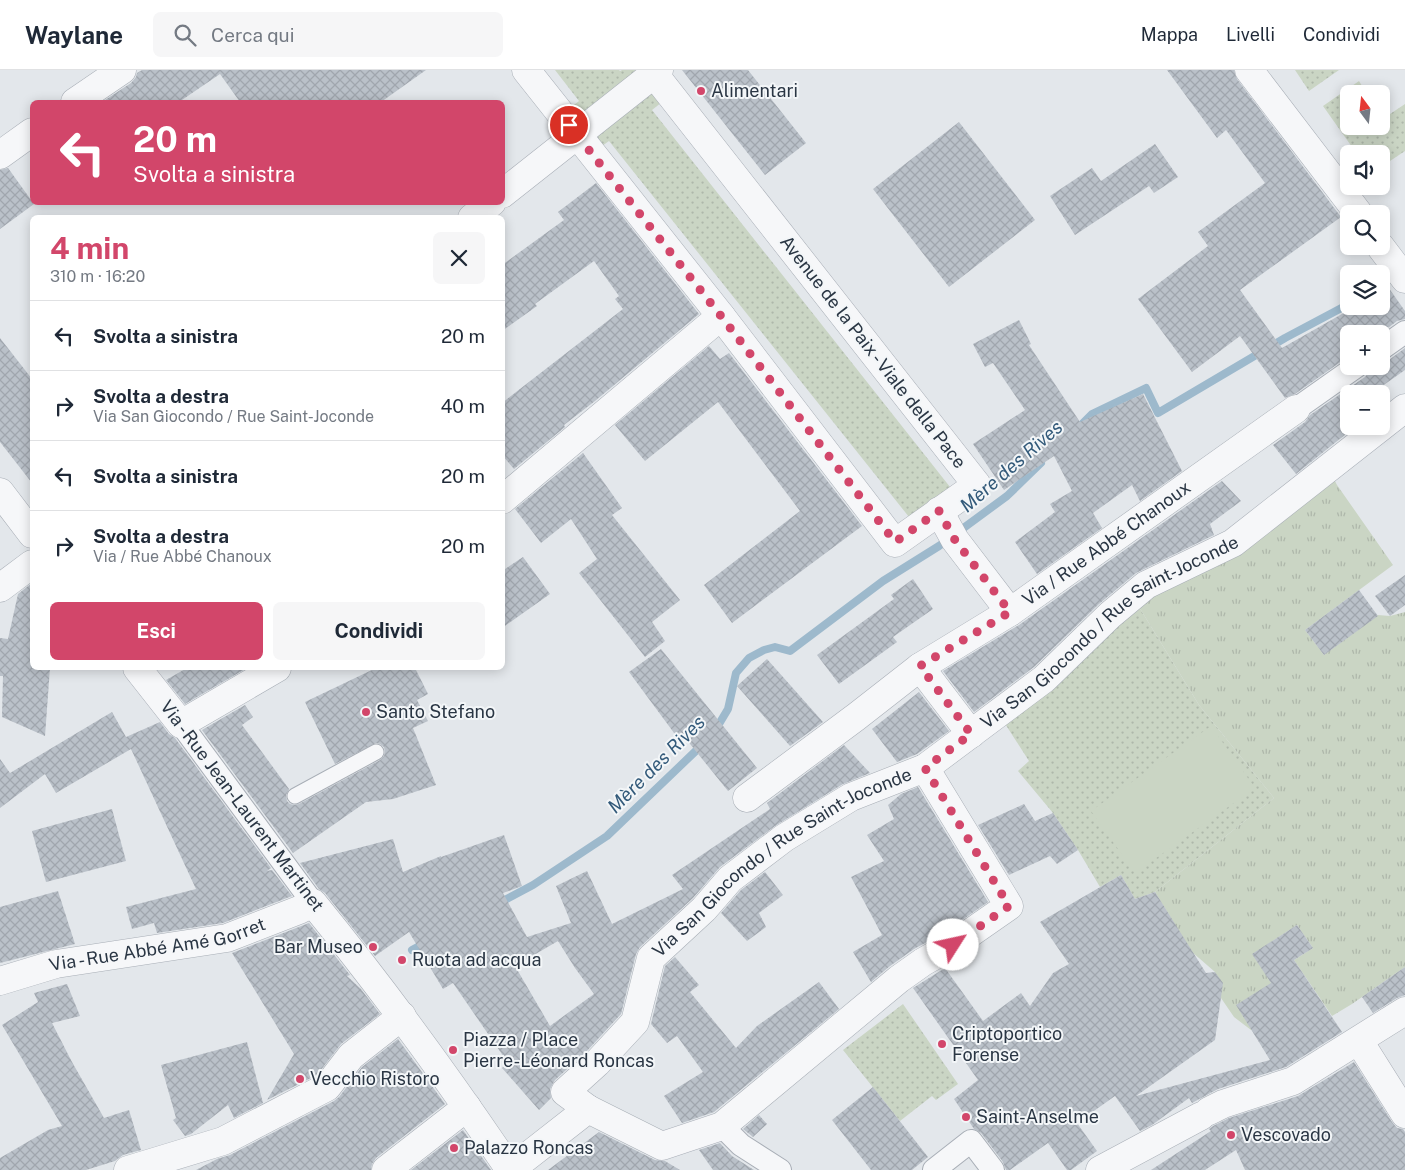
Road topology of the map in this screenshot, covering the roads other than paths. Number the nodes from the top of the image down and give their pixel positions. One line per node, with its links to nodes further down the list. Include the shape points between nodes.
1 (122, 70): 5 (street)
2 (526, 70): 7 (street, Avenue de la Paix - Viale della Pace)
3 (1249, 70): 11 (street)
4 (655, 71): 7 (street); 23 (street, Avenue de la Paix - Viale della Pace, via 977,485)
5 (79, 100)
6 (30, 133): 8 (street)
7 (577, 136): 9 (street); 15 (street, Avenue de la Paix - Viale della Pace)
8 (0, 155)
9 (505, 192)
10 (488, 205): 12 (street)
11 (1352, 205)
12 (476, 215)
13 (1388, 255): 14 (street)
14 (1403, 273)
15 (721, 316): 22 (street); 23 (street, Avenue de la Paix - Viale della Pace, via 895,542)
16 (1405, 332): 17 (street)
17 (1390, 343)
18 (1343, 375): 20 (street)
19 (1405, 408): 32 (street, Via San Giocondo / Rue Saint-Joconde, via 1234,543 1146,585 1044,679)
20 (1296, 409): 27 (street, Via / Rue Abbé Chanoux)
21 (0, 492): 24 (street)
22 (505, 497)
23 (947, 527): 27 (street)
24 (30, 531)
25 (30, 566): 26 (street)
26 (0, 588)
27 (1010, 612): 28 (street, Via / Rue Abbé Chanoux)
28 (920, 666): 32 (street); 36 (street, Via / Rue Abbé Chanoux)
29 (138, 670): 31 (street, Via - Rue Jean-Laurent Martinet)
30 (274, 670): 31 (street)
31 (181, 724): 37 (street, Via - Rue Jean-Laurent Martinet, via 257,819)
32 (971, 734): 34 (street, Via San Giocondo / Rue Saint-Joconde)
33 (376, 752): 35 (lane)
34 (925, 768): 43 (street, Via San Giocondo / Rue Saint-Joconde, via 851,798 784,838 730,880 651,958 635,1022 565,1092); 45 (street, via 1009,906 899,979)
35 (295, 796)
36 (747, 798)
37 (313, 903): 38 (street, Via - Rue Abbé Amé Gorret, via 227,938 56,964); 40 (street, Via - Rue Jean-Laurent Martinet)
38 (0, 981)
39 (1405, 1011): 41 (street)
40 (402, 1016): 42 (street, Via - Rue Jean-Laurent Martinet); 46 (street, via 351,1056 327,1087 223,1141)
41 (1359, 1041): 44 (street); 52 (street, via 1293,1081 1223,1104)
42 (467, 1107): 47 (street); 48 (street, Via - Rue Jean-Laurent Martinet)
43 (588, 1109): 45 (street, via 662,1146); 48 (street)
44 (1405, 1114)
45 (722, 1126): 49 (street, via 741,1145)
46 (128, 1170)
47 (386, 1170)
48 (510, 1170)
49 (780, 1170)
50 (934, 1170): 51 (street, via 971,1141)
51 (993, 1170)
52 (1100, 1170)

